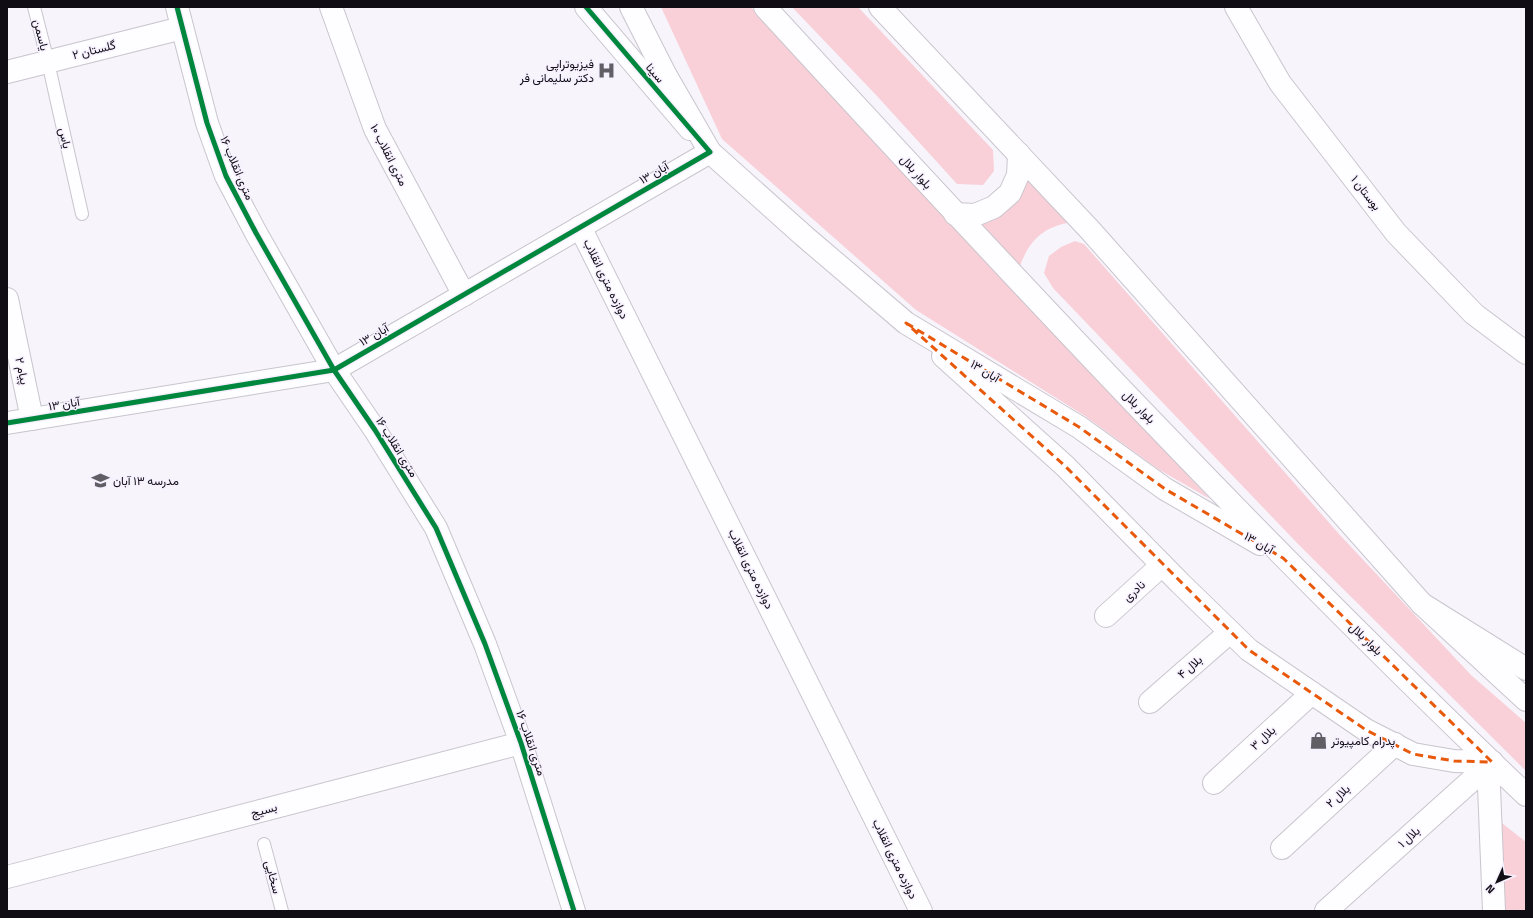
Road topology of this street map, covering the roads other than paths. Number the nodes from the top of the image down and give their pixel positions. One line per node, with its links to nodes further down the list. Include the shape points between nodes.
1 (34, 7): 9 (lane, یاسمن)
2 (331, 7): 16 (street, ۱۰ متری انقلاب, via 374,129)
3 (586, 7): 11 (street, سینا)
4 (631, 7): 11 (street, ۱۳ آبان, via 664,74)
5 (765, 7): 14 (street, بلوار بلال)
6 (880, 7): 12 (street)
7 (1236, 7): 19 (street, بوستان ۱, via 1280,83 1396,233 1474,314)
8 (179, 17): 9 (street, گلستان ۲); 20 (street, ۱۶ متری انقلاب, via 207,123 226,176)
9 (48, 62): 10 (street, گلستان ۲); 13 (lane, یاس)
10 (7, 72)
11 (710, 152): 15 (street, ۱۳ آبان); 18 (street, ۱۳ آبان)
12 (1018, 154): 14 (street, via 1018,175 1010,193 994,208 975,215); 25 (street, via 1101,242)
13 (82, 214)
14 (955, 214): 23 (street, بلوار بلال)
15 (580, 227): 16 (street, ۱۳ آبان); 42 (street, دوازده متری انقلاب)
16 (464, 295): 20 (street, ۱۳ آبان)
17 (7, 299): 21 (street, پیام ۲)
18 (906, 323): 23 (street, ۱۳ آبان, via 1078,427 1165,488); 24 (street, via 1065,466)
19 (1526, 353)
20 (334, 370): 21 (street, ۱۳ آبان); 32 (street, ۱۶ متری انقلاب, via 436,528 485,644)
21 (32, 419): 22 (street, ۱۳ آبان)
22 (7, 423)
23 (1284, 558): 34 (street, بلوار بلال)
24 (1162, 566): 26 (street, نادری); 27 (street)
25 (1422, 604): 28 (street); 30 (street)
26 (1106, 616)
27 (1230, 632): 29 (street, via 1249,650); 31 (street, بلال ۴)
28 (1526, 670)
29 (1312, 693): 33 (street, via 1366,730); 35 (street, بلال ۳)
30 (1526, 700)
31 (1150, 702)
32 (521, 743): 39 (street, بسیج); 41 (street, ۱۶ متری انقلاب)
33 (1395, 744): 34 (street, via 1413,754 1454,761); 38 (street, بلال ۲)
34 (1492, 762): 36 (street, بلوار بلال); 43 (street, بلال ۱); 44 (street, via 1489,787)
35 (1214, 783)
36 (1526, 795)
37 (264, 844): 40 (lane, سخایی)
38 (1282, 848)
39 (7, 877)
40 (282, 911)
41 (574, 911)
42 (921, 911)
43 (1326, 911)
44 (1494, 911)

